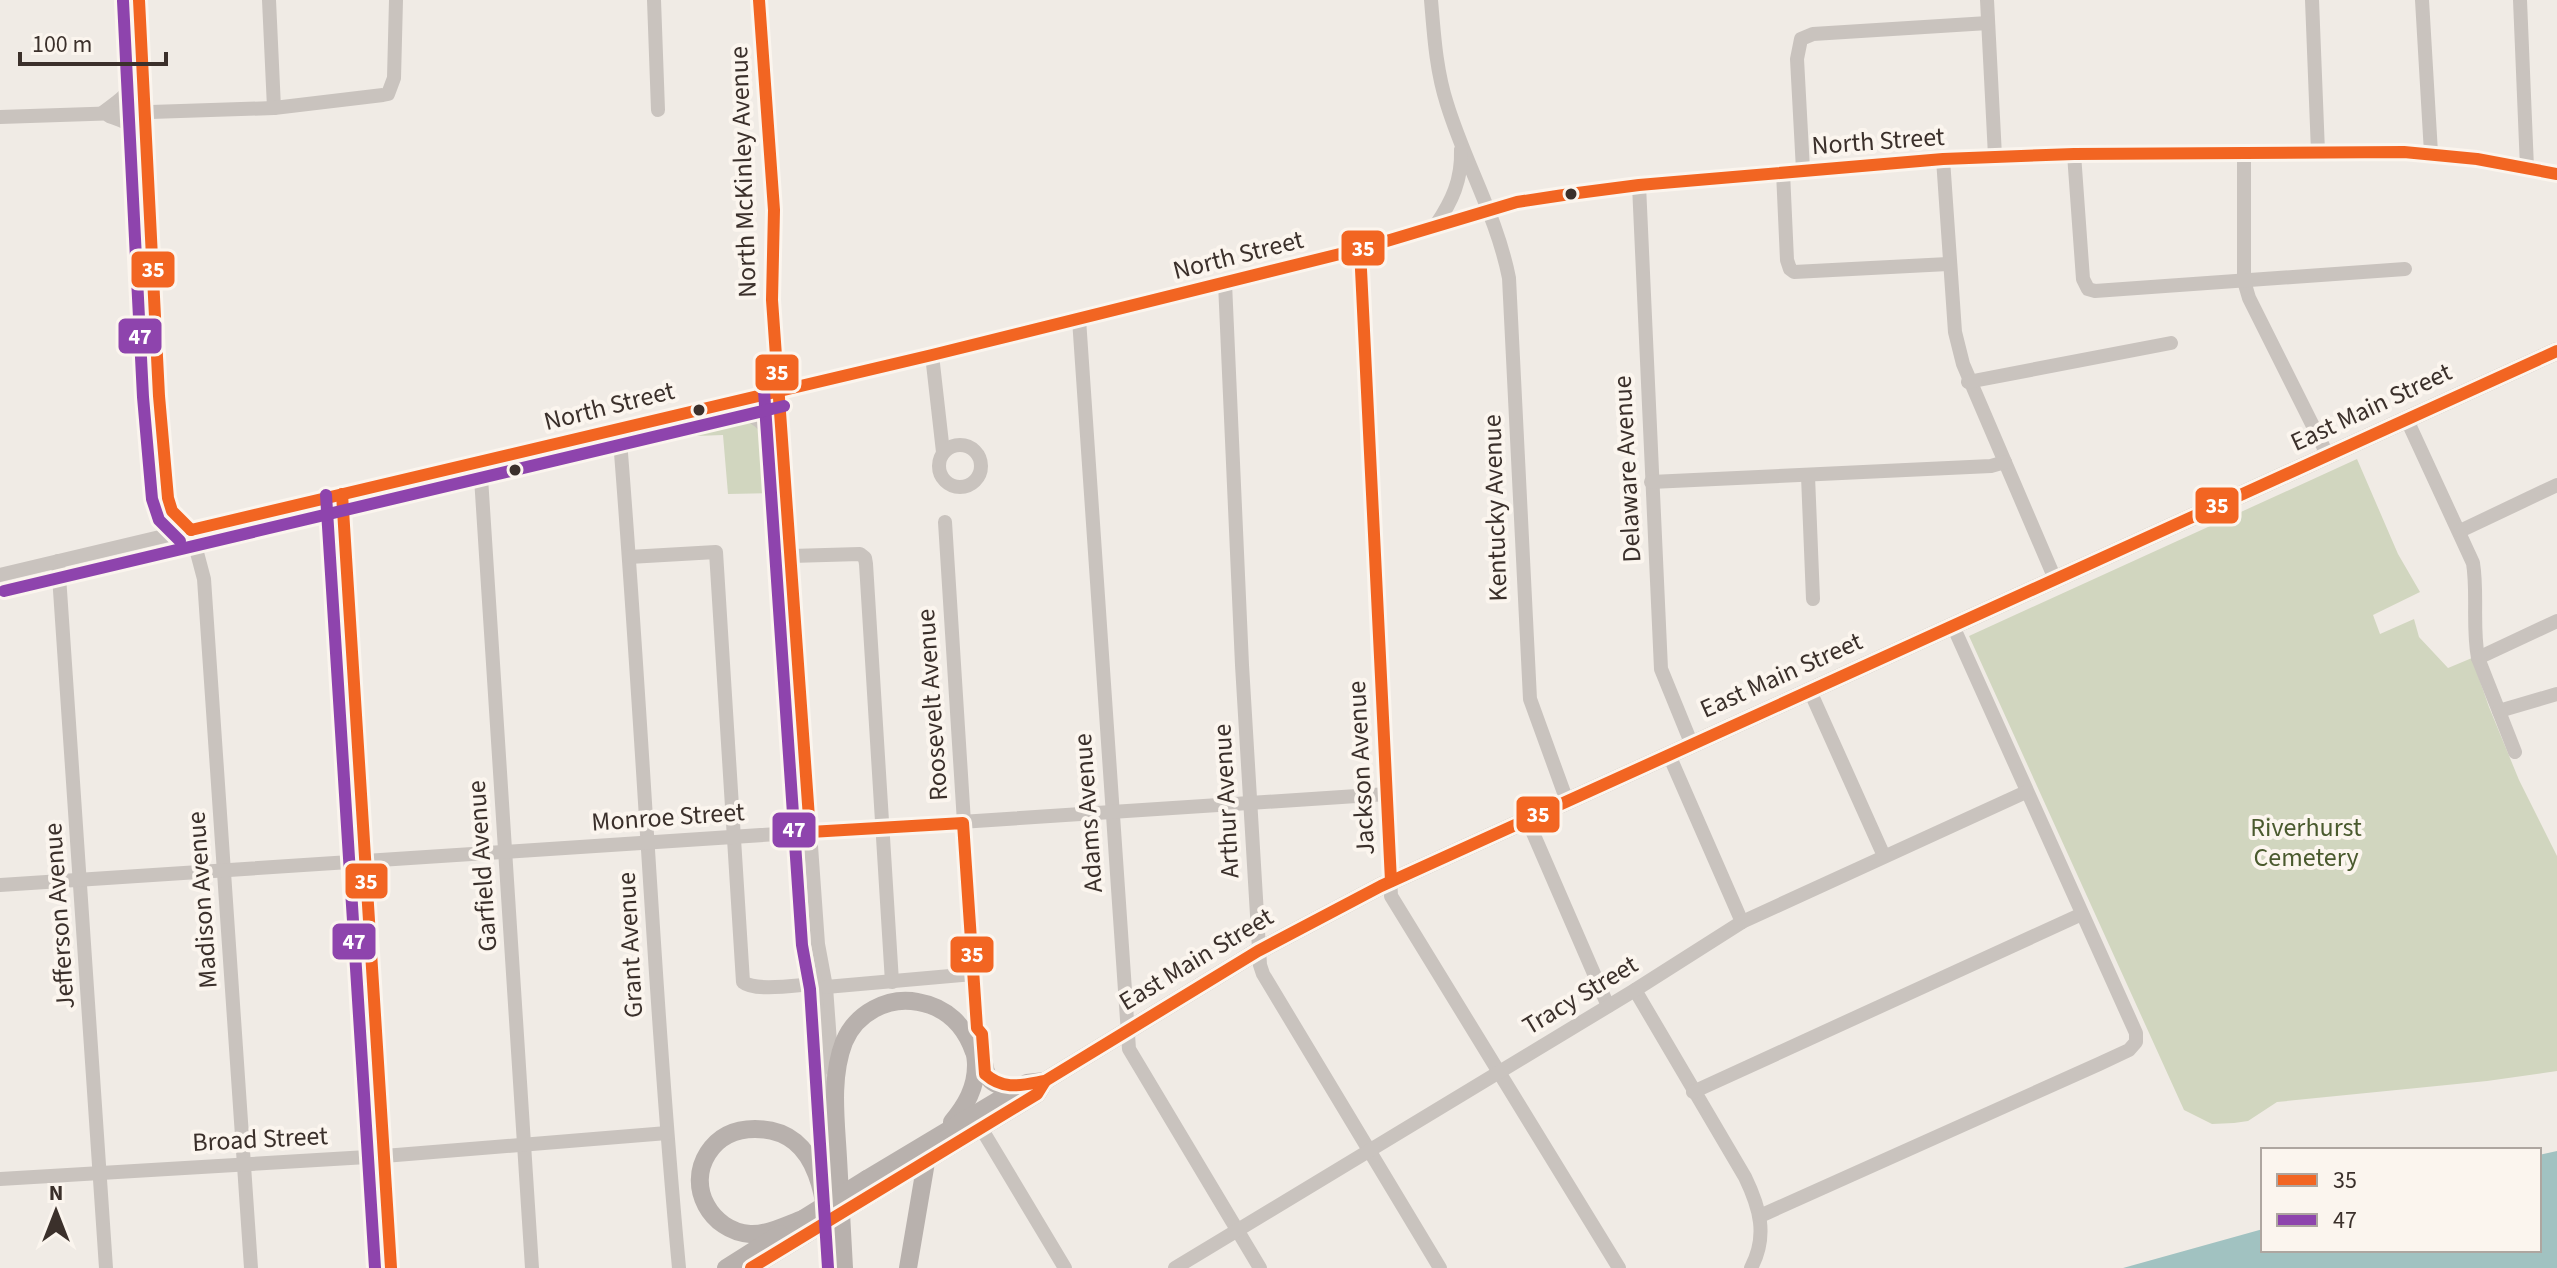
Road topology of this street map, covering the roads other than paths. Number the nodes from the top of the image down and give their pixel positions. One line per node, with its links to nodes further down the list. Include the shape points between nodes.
1 (139, 0): 12 (street)
2 (269, 0): 13 (street)
3 (396, 0): 13 (street, via 394,78 388,94)
4 (654, 0): 14 (street)
5 (759, 0): 43 (street, North McKinley Avenue)
6 (1431, 0): 18 (street, Kentucky Avenue, via 1436,59)
7 (1987, 0): 11 (street)
8 (2312, 0): 20 (street)
9 (2422, 0): 22 (street)
10 (2520, 0): 26 (street)
11 (1988, 23): 24 (street); 27 (street, via 1801,39 1797,59)
12 (141, 63): 15 (street); 16 (street, via 130,90)
13 (274, 108): 15 (street)
14 (658, 110)
15 (145, 112): 16 (street); 19 (street)
16 (101, 113): 17 (street); 19 (street, via 140,132)
17 (0, 117)
18 (1460, 138): 31 (street, Kentucky Avenue); 32 (street, via 1454,197)
19 (147, 148): 57 (street, via 168,498 172,511)
20 (2318, 152): 21 (street, North Street); 22 (street, North Street)
21 (2244, 153): 23 (street, North Street); 36 (street)
22 (2431, 153): 26 (street, North Street)
23 (2074, 154): 24 (street, North Street); 36 (street, via 2088,289)
24 (1995, 156): 25 (street, North Street)
25 (1943, 159): 27 (street, North Street); 34 (street)
26 (2527, 168): 29 (street, North Street)
27 (1803, 170): 28 (street, North Street)
28 (1783, 172): 30 (street, North Street); 34 (street, via 1787,260 1794,272)
29 (2557, 174)
30 (1639, 185): 31 (street, North Street); 53 (street, Delaware Avenue)
31 (1488, 209): 32 (street, North Street); 76 (street, Kentucky Avenue, via 1503,249 1510,296 1530,699)
32 (1436, 225): 33 (street, North Street)
33 (1360, 249): 37 (street, North Street); 75 (street, Jackson Avenue)
34 (1948, 264): 42 (street, via 1955,332)
35 (2405, 269): 36 (street)
36 (2244, 281): 48 (street)
37 (1225, 283): 38 (street, North Street); 77 (street, Arthur Avenue)
38 (1079, 319): 41 (street, North Street); 78 (street, Adams Avenue)
39 (2171, 343): 42 (street)
40 (2557, 351): 45 (main road, East Main Street)
41 (932, 355): 43 (street, North Street); 47 (street)
42 (1968, 382): 51 (street)
43 (780, 390): 44 (street, North Street); 49 (street, North McKinley Avenue)
44 (703, 408): 46 (street, North Street); 49 (street, via 739,409 760,419)
45 (2407, 420): 48 (main road, East Main Street); 58 (street)
46 (619, 428): 50 (street, North Street); 60 (street, Grant Avenue)
47 (943, 452)
48 (2328, 456): 63 (main road, East Main Street)
49 (785, 458): 59 (street, North McKinley Avenue)
50 (480, 462): 55 (street, North Street); 85 (street, Garfield Avenue)
51 (2005, 462): 52 (street); 63 (street)
52 (1808, 476): 53 (street); 64 (street)
53 (1651, 482): 71 (street, Delaware Avenue, via 1661,669)
54 (2557, 485): 58 (street)
55 (342, 494): 57 (street, North Street); 87 (street)
56 (945, 522): 80 (street, Roosevelt Avenue)
57 (191, 530): 61 (street, North Street); 88 (street, Madison Avenue, via 204,579)
58 (2460, 531): 67 (street, via 2476,582)
59 (791, 556): 81 (street, via 865,558); 82 (street, North McKinley Avenue)
60 (629, 557): 83 (street, via 716,552); 84 (street, Grant Avenue)
61 (58, 561): 62 (street, North Street); 89 (street, Jefferson Avenue)
62 (0, 575)
63 (2055, 579): 66 (main road, East Main Street)
64 (1813, 599)
65 (2557, 621): 67 (street)
66 (1953, 626): 68 (main road, East Main Street); 74 (street)
67 (2478, 658): 70 (street)
68 (1810, 691): 71 (main road, East Main Street); 86 (street)
69 (2557, 694): 70 (street)
70 (2499, 711): 72 (street)
71 (1692, 745): 73 (main road, East Main Street)
72 (2515, 752)
73 (1669, 755): 76 (main road, East Main Street); 93 (street)
74 (2026, 792): 86 (street, Tracy Street); 92 (street)
75 (1387, 794): 77 (street, Monroe Street); 90 (street, Jackson Avenue)
76 (1567, 801): 79 (main road, East Main Street)
77 (1250, 803): 78 (street, Monroe Street); 94 (street, Arthur Avenue)
78 (1111, 813): 80 (street, Monroe Street); 101 (street, Adams Avenue)
79 (1527, 819): 90 (main road, East Main Street); 99 (street)
80 (963, 823): 81 (street, Monroe Street); 95 (street, Roosevelt Avenue)
81 (884, 828): 82 (street, Monroe Street); 96 (street)
82 (810, 832): 83 (street, Monroe Street); 97 (street, North McKinley Avenue)
83 (733, 836): 84 (street, Monroe Street); 97 (street, via 743,982 762,987)
84 (648, 843): 85 (street, Monroe Street); 109 (street, Grant Avenue)
85 (504, 853): 87 (street, Monroe Street); 111 (street, Garfield Avenue)
86 (1884, 856): 93 (street, Tracy Street)
87 (365, 861): 88 (street, Monroe Street); 113 (street)
88 (224, 870): 89 (street, Monroe Street); 115 (street, Madison Avenue)
89 (80, 880): 91 (street, Monroe Street); 116 (street, Jefferson Avenue)
90 (1391, 881): 94 (main road, East Main Street); 103 (street, Jackson Avenue, via 1391,896 1400,912)
91 (0, 885)
92 (2082, 914): 106 (street); 120 (street, via 2136,1033 2129,1050)
93 (1742, 922): 98 (street, Tracy Street)
94 (1258, 951): 101 (main road, East Main Street); 112 (street, Arthur Avenue, via 1263,974)
95 (973, 974): 96 (street); 100 (street, Roosevelt Avenue)
96 (892, 982): 97 (street)
97 (820, 985): 107 (street); 119 (street)
98 (1635, 990): 99 (street, Tracy Street); 106 (street)
99 (1608, 1006): 103 (street, Tracy Street)
100 (977, 1028): 102 (main road); 105 (main road, via 985,1074 1001,1087)
101 (1126, 1032): 104 (main road, East Main Street); 122 (street, Adams Avenue, via 1131,1057)
102 (974, 1052): 107 (main road, via 953,1017 940,1009 910,1000 879,1006 845,1040); 110 (main road, via 970,1097)
103 (1499, 1072): 112 (street, Tracy Street); 137 (street, Jackson Avenue)
104 (1045, 1081): 105 (main road, East Main Street); 108 (main road, East Main Street, via 1037,1094)
105 (1017, 1089): 110 (main road, East Main Street)
106 (1693, 1092): 120 (street, via 1745,1177)
107 (835, 1103): 131 (main road)
108 (981, 1128): 114 (main road, East Main Street); 133 (street)
109 (667, 1133): 111 (street, Broad Street); 127 (street, Grant Avenue)
110 (942, 1133): 118 (main road, East Main Street)
111 (525, 1145): 113 (street, Broad Street); 126 (street, Garfield Avenue)
112 (1369, 1150): 122 (street, Tracy Street); 136 (street, Arthur Avenue)
113 (384, 1156): 115 (street, Broad Street); 125 (street)
114 (926, 1162): 118 (main road, East Main Street); 132 (main road)
115 (243, 1164): 116 (street, Broad Street); 124 (street, Madison Avenue)
116 (100, 1173): 117 (street, Broad Street); 123 (street, Jefferson Avenue)
117 (0, 1179)
118 (870, 1186): 121 (main road, East Main Street, bridge)
119 (826, 1202): 121 (main road, via 806,1154 780,1133 735,1131 716,1143 701,1171 701,1194 709,1212 736,1231 758,1234); 130 (main road)
120 (1760, 1216): 138 (street, via 1760,1246)
121 (804, 1227): 128 (main road, East Main Street); 129 (main road, East Main Street)
122 (1237, 1230): 134 (street, Tracy Street); 135 (street, Adams Avenue)
123 (106, 1268)
124 (251, 1268)
125 (391, 1268)
126 (532, 1268)
127 (679, 1268)
128 (726, 1268)
129 (751, 1268)
130 (830, 1268)
131 (844, 1268)
132 (908, 1268)
133 (1065, 1268)
134 (1175, 1268)
135 (1260, 1268)
136 (1440, 1268)
137 (1619, 1268)
138 (1751, 1268)

